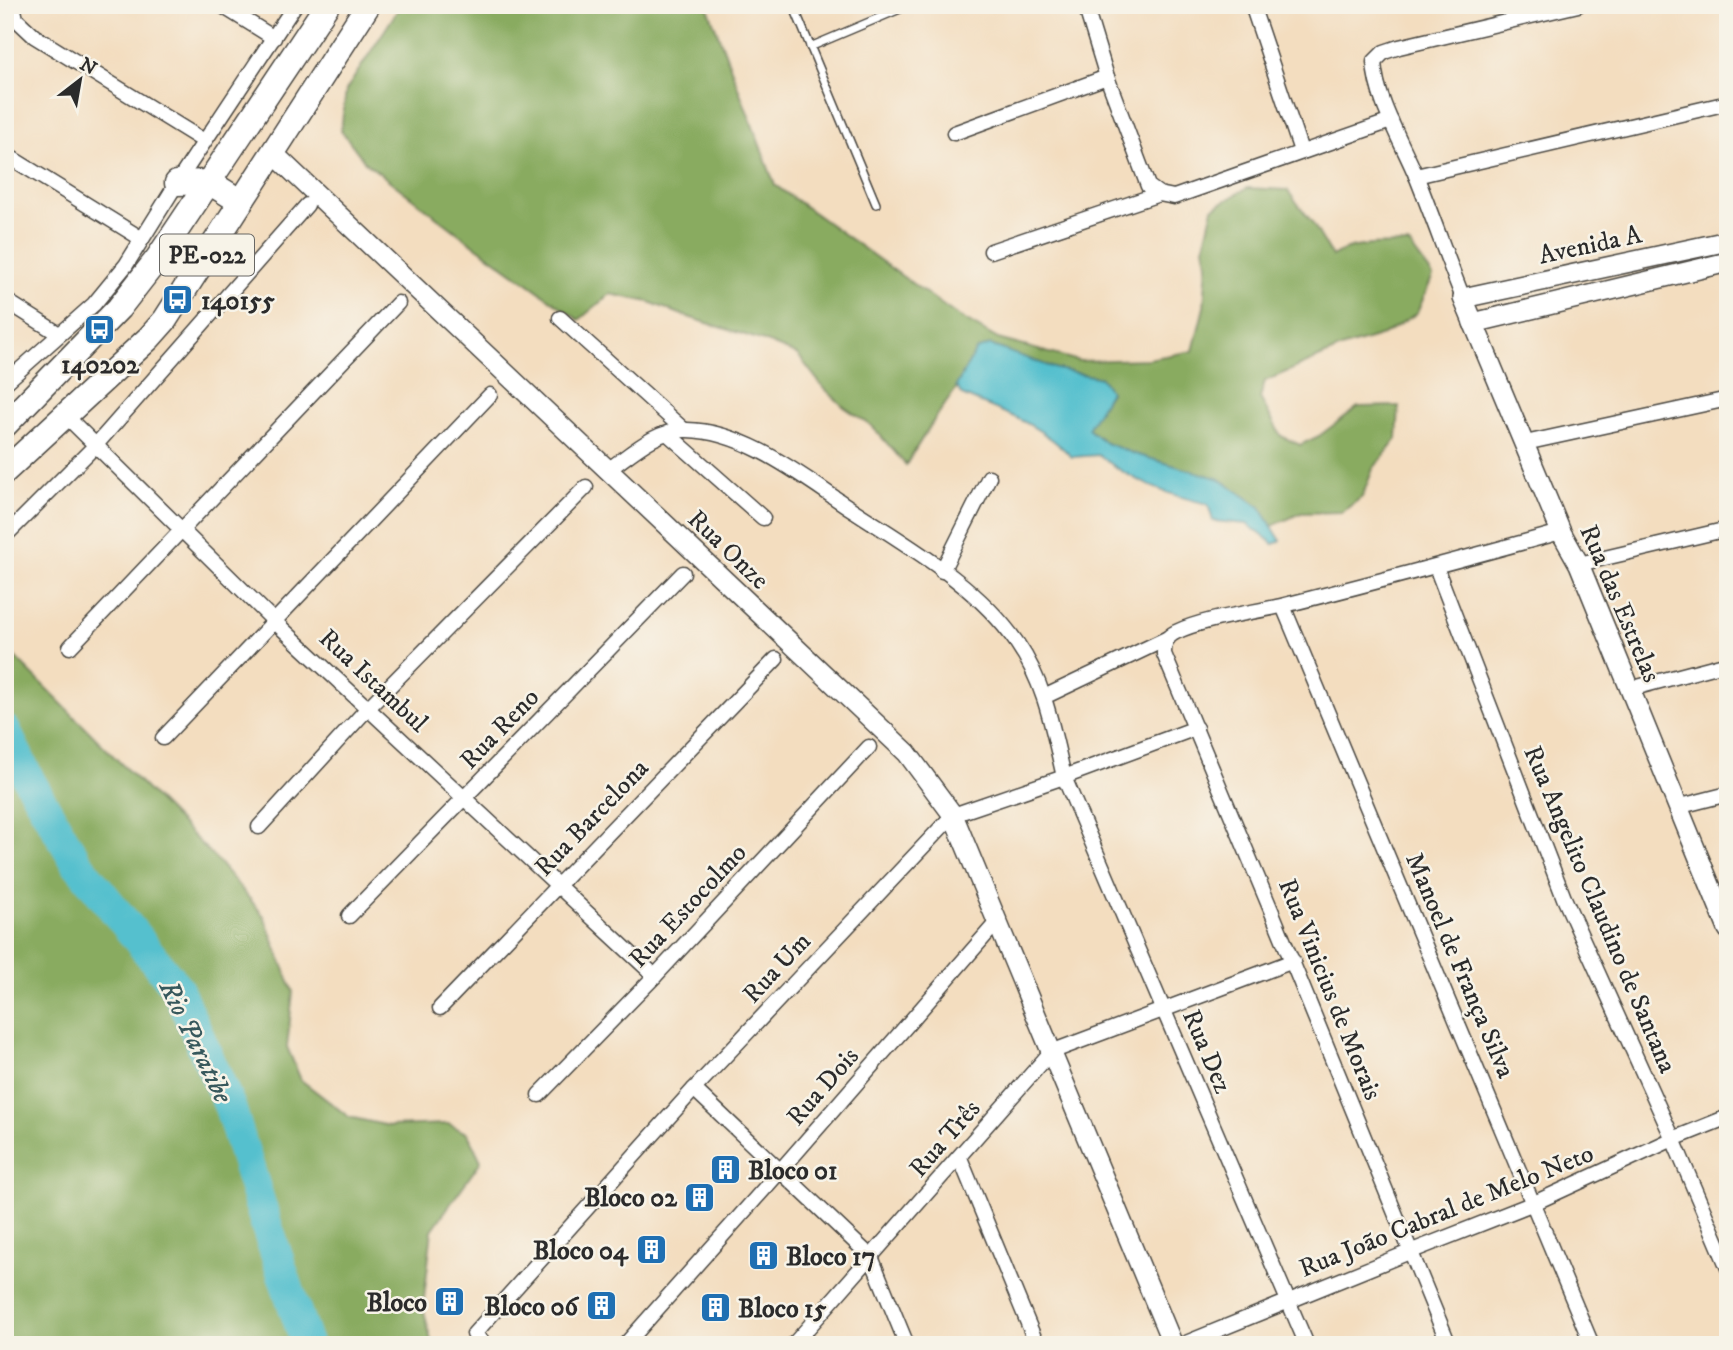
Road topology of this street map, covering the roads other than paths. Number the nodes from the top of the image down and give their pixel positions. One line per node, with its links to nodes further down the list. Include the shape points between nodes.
1 (221, 5): 11 (street)
2 (295, 5): 11 (street)
3 (327, 5): 22 (highway, PE-022)
4 (368, 5): 20 (highway, PE-022)
5 (793, 5): 12 (lane)
6 (898, 5): 12 (lane, via 900,9)
7 (1252, 5): 18 (street)
8 (1578, 5): 15 (street, via 1384,52 1374,62 1374,73)
9 (1088, 6): 13 (street)
10 (15, 12): 17 (street, via 34,36)
11 (274, 38): 17 (street)
12 (810, 47): 26 (lane)
13 (1107, 77): 16 (street); 24 (street, via 1148,186)
14 (1728, 103): 21 (street)
15 (1391, 121): 18 (street); 21 (street)
16 (954, 133)
17 (204, 141): 23 (street)
18 (1301, 151): 24 (street, via 1174,197)
19 (5, 153): 28 (street)
20 (274, 153): 25 (highway, PE-022); 47 (street, Rua Onze)
21 (1416, 176): 32 (street)
22 (209, 182): 23 (highway); 25 (highway); 42 (highway, PE-022, via 119,308)
23 (177, 183): 28 (street)
24 (1159, 194): 30 (street)
25 (241, 202): 41 (highway, PE-022, via 165,320)
26 (876, 204)
27 (307, 205): 46 (street)
28 (142, 239): 37 (street, via 94,304)
29 (1728, 241): 32 (street, Avenida A)
30 (991, 251)
31 (1728, 262): 36 (street, Avenida A)
32 (1463, 298): 36 (street, Rua das Estrelas)
33 (5, 300): 37 (street)
34 (398, 303): 53 (street)
35 (560, 318): 43 (street)
36 (1473, 323): 45 (street, Rua das Estrelas)
37 (59, 334): 38 (street)
38 (5, 383)
39 (490, 396): 61 (street)
40 (1728, 399): 45 (street)
41 (65, 415): 46 (street, Rua Istambul); 48 (highway, PE-022)
42 (5, 425)
43 (684, 430): 44 (street, Rua Dez); 58 (street, Rua Dez, via 716,432 763,453)
44 (668, 434): 47 (street, Rua Dez, via 651,439); 51 (street)
45 (1525, 443): 54 (street, Rua das Estrelas)
46 (95, 446): 53 (street, Rua Istambul); 55 (street)
47 (608, 470): 76 (street, Rua Onze, via 907,753)
48 (5, 471)
49 (989, 477): 58 (street)
50 (586, 486): 68 (street)
51 (763, 518)
52 (1728, 528): 56 (street)
53 (181, 532): 61 (street, Rua Istambul); 63 (street)
54 (1561, 532): 56 (street, Rua das Estrelas); 57 (street)
55 (5, 536)
56 (1579, 564): 66 (street, Rua das Estrelas)
57 (1436, 566): 60 (street); 90 (street, Rua Angelito Claudino de Santana, via 1564,898)
58 (942, 571): 67 (street, Rua Dez, via 999,619 1019,645)
59 (683, 573): 74 (street, Rua Reno)
60 (1283, 606): 62 (street, via 1195,625); 93 (street, Manoel de França Silva)
61 (274, 621): 68 (street, Rua Istambul); 70 (street)
62 (1168, 638): 67 (street); 69 (street, Rua Vinicius de Morais, via 1164,654)
63 (70, 647)
64 (776, 659): 78 (street, Rua Barcelona)
65 (1728, 663): 66 (street)
66 (1630, 689): 75 (street, Rua das Estrelas)
67 (1045, 696): 72 (street, Rua Dez)
68 (368, 708): 74 (street, Rua Istambul); 77 (street)
69 (1196, 728): 72 (street, Rua Um); 82 (street, Rua Vinicius de Morais)
70 (163, 738)
71 (869, 747): 83 (street, Rua Estocolmo)
72 (1064, 777): 76 (street, Rua Um); 85 (street, Rua Dez)
73 (1728, 794): 75 (street)
74 (465, 799): 78 (street, Rua Istambul); 79 (street, Rua Reno)
75 (1676, 807): 81 (street, Rua das Estrelas)
76 (953, 815): 80 (street, Rua Onze); 87 (street, Rua Um)
77 (259, 827)
78 (558, 886): 83 (street, Rua Istambul); 84 (street, Rua Barcelona)
79 (349, 916)
80 (997, 922): 86 (street, Rua Onze); 92 (street, Rua Dois)
81 (1728, 928)
82 (1293, 961): 85 (street, Rua Três); 94 (street, Rua Vinicius de Morais)
83 (654, 976): 88 (street, Rua Estocolmo)
84 (440, 1008)
85 (1164, 1010): 86 (street, Rua Três); 97 (street, Rua Dez)
86 (1051, 1052): 91 (street, Rua Três); 103 (street, Rua Onze)
87 (694, 1089): 92 (street); 98 (street, Rua Um, via 474,1334)
88 (539, 1095)
89 (1728, 1118): 90 (street, Rua João Cabral de Melo Neto)
90 (1673, 1139): 93 (street, Rua João Cabral de Melo Neto); 96 (street, Rua Angelito Claudino de Santana)
91 (960, 1158): 95 (street, Rua Três); 102 (street)
92 (780, 1171): 95 (street); 99 (street, Rua Dois)
93 (1534, 1203): 94 (street, Rua João Cabral de Melo Neto); 107 (street, Manoel de França Silva)
94 (1412, 1251): 97 (street, Rua João Cabral de Melo Neto); 106 (street, Rua Vinicius de Morais)
95 (871, 1257): 100 (street, Rua Três); 101 (street)
96 (1728, 1268)
97 (1289, 1301): 104 (street, Rua João Cabral de Melo Neto); 105 (street, Rua Dez)
98 (485, 1345)
99 (625, 1345)
100 (793, 1345)
101 (907, 1345)
102 (1037, 1345)
103 (1173, 1345)
104 (1181, 1345)
105 (1307, 1345)
106 (1449, 1345)
107 (1592, 1345)

